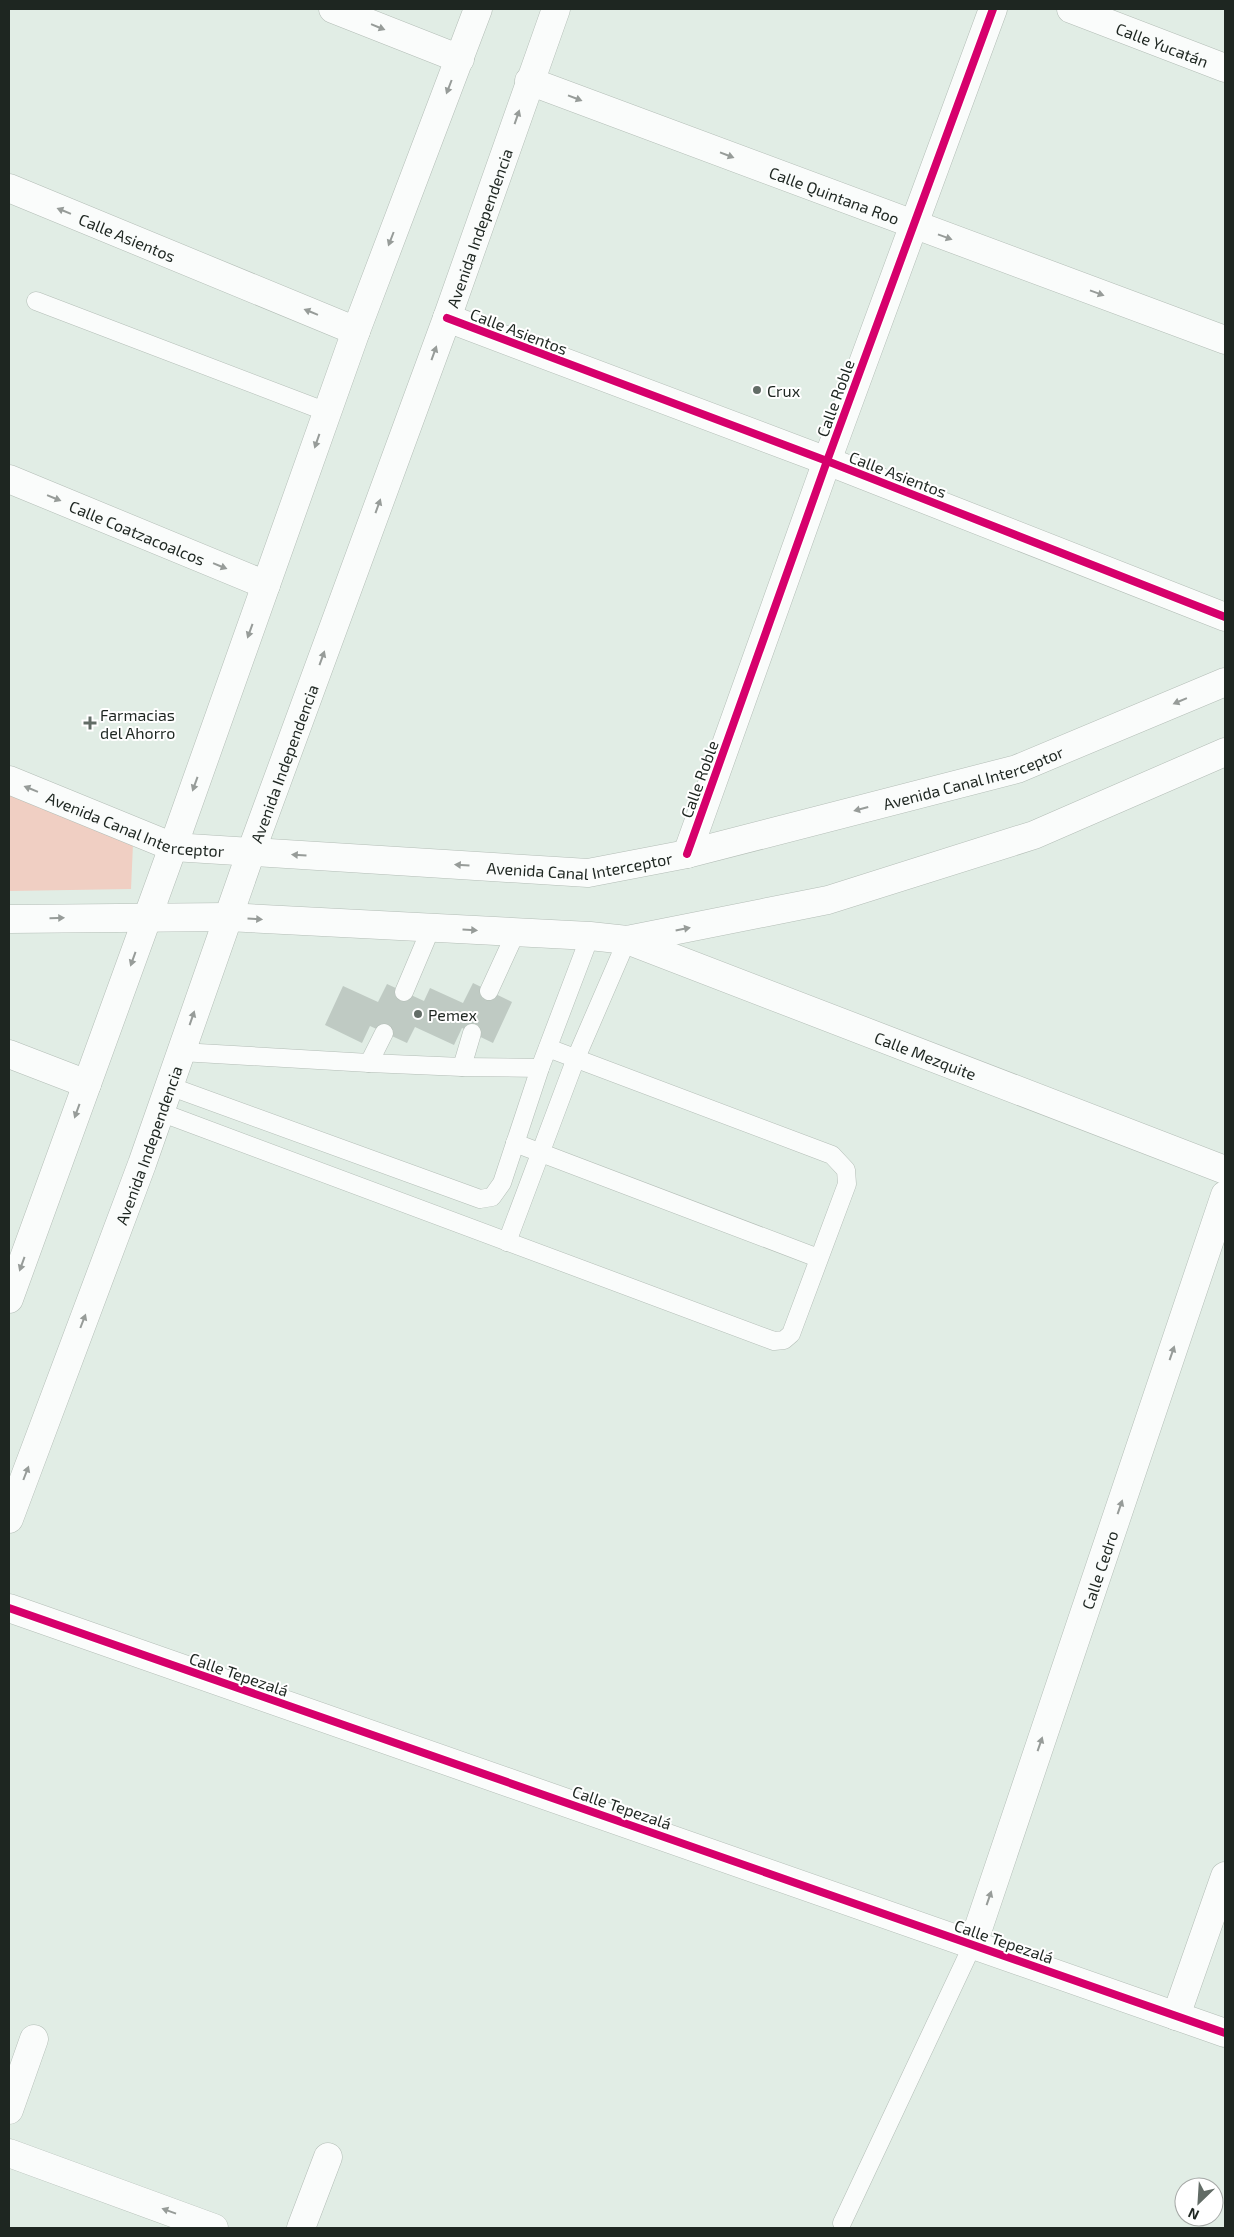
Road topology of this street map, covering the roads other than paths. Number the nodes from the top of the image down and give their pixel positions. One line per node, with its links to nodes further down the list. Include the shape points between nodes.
1 (333, 9): 6 (street, one-way to 6)
2 (478, 9): 6 (street)
3 (556, 9): 8 (street, Avenida Independencia)
4 (993, 9): 10 (street, Calle Roble)
5 (1071, 9): 7 (street, Calle Yucatán)
6 (460, 59): 13 (street, one-way to 13)
7 (1225, 68)
8 (529, 81): 10 (street, Calle Quintana Roo, one-way to 10); 12 (street, Avenida Independencia, one-way to 8)
9 (9, 188): 13 (street, Calle Asientos, one-way to 9)
10 (914, 226): 14 (street, Calle Quintana Roo, one-way to 14); 16 (street, Calle Roble)
11 (36, 301): 15 (lane)
12 (446, 318): 16 (street, Calle Asientos); 24 (street, Avenida Independencia, one-way to 12)
13 (356, 331): 15 (street)
14 (1225, 340)
15 (327, 412): 18 (street, one-way to 18)
16 (827, 461): 19 (street, Calle Asientos); 25 (street, Calle Roble)
17 (9, 479): 18 (street, Calle Coatzacoalcos, one-way to 18)
18 (266, 585): 23 (street, one-way to 23)
19 (1225, 618)
20 (1225, 682): 25 (street, Avenida Canal Interceptor, one-way to 25, via 1017,769)
21 (1225, 752): 32 (street, one-way to 21, via 828,900 1025,838)
22 (9, 780): 23 (street, Avenida Canal Interceptor, one-way to 22)
23 (173, 847): 24 (street, Avenida Canal Interceptor); 26 (street)
24 (251, 852): 25 (street, Avenida Canal Interceptor, one-way to 24, via 588,873); 27 (street, Avenida Independencia)
25 (687, 854)
26 (148, 917): 27 (street); 28 (street, one-way to 26); 44 (street, one-way to 44)
27 (227, 918): 29 (street, one-way to 29); 38 (street, Avenida Independencia, one-way to 27)
28 (9, 919)
29 (431, 928): 30 (street, one-way to 30); 33 (lane)
30 (516, 932): 31 (street); 34 (lane)
31 (590, 936): 32 (street); 37 (lane)
32 (627, 940): 40 (lane); 49 (street, Calle Mezquite)
33 (404, 992)
34 (489, 992)
35 (384, 1033): 41 (lane)
36 (472, 1033): 42 (lane)
37 (548, 1048): 40 (lane); 43 (lane)
38 (181, 1052): 41 (lane); 45 (street, Avenida Independencia)
39 (9, 1054): 44 (street)
40 (576, 1058): 48 (lane); 52 (lane, via 832,1155 846,1170 847,1184)
41 (369, 1063): 42 (lane)
42 (462, 1067): 43 (lane)
43 (540, 1068): 47 (lane)
44 (87, 1084): 53 (street, one-way to 53)
45 (169, 1086): 46 (street, Avenida Independencia); 47 (lane, via 480,1199 492,1197 502,1183)
46 (160, 1112): 51 (lane); 54 (street, Avenida Independencia, one-way to 46)
47 (515, 1143): 48 (lane)
48 (540, 1153): 51 (lane); 52 (lane)
49 (1225, 1170)
50 (1225, 1195): 57 (street, Calle Cedro, one-way to 50)
51 (507, 1242): 52 (lane, via 774,1341 784,1340 791,1334)
52 (818, 1258)
53 (9, 1299)
54 (9, 1519)
55 (9, 1608): 57 (street, Calle Tepezalá)
56 (1225, 1876): 58 (street)
57 (973, 1944): 58 (street, Calle Tepezalá); 64 (lane)
58 (1176, 2016): 59 (street, Calle Tepezalá)
59 (1225, 2033)
60 (34, 2039): 61 (street)
61 (9, 2110)
62 (9, 2153): 65 (street, one-way to 62)
63 (328, 2157): 66 (street)
64 (842, 2223)
65 (214, 2228)
66 (301, 2228)

